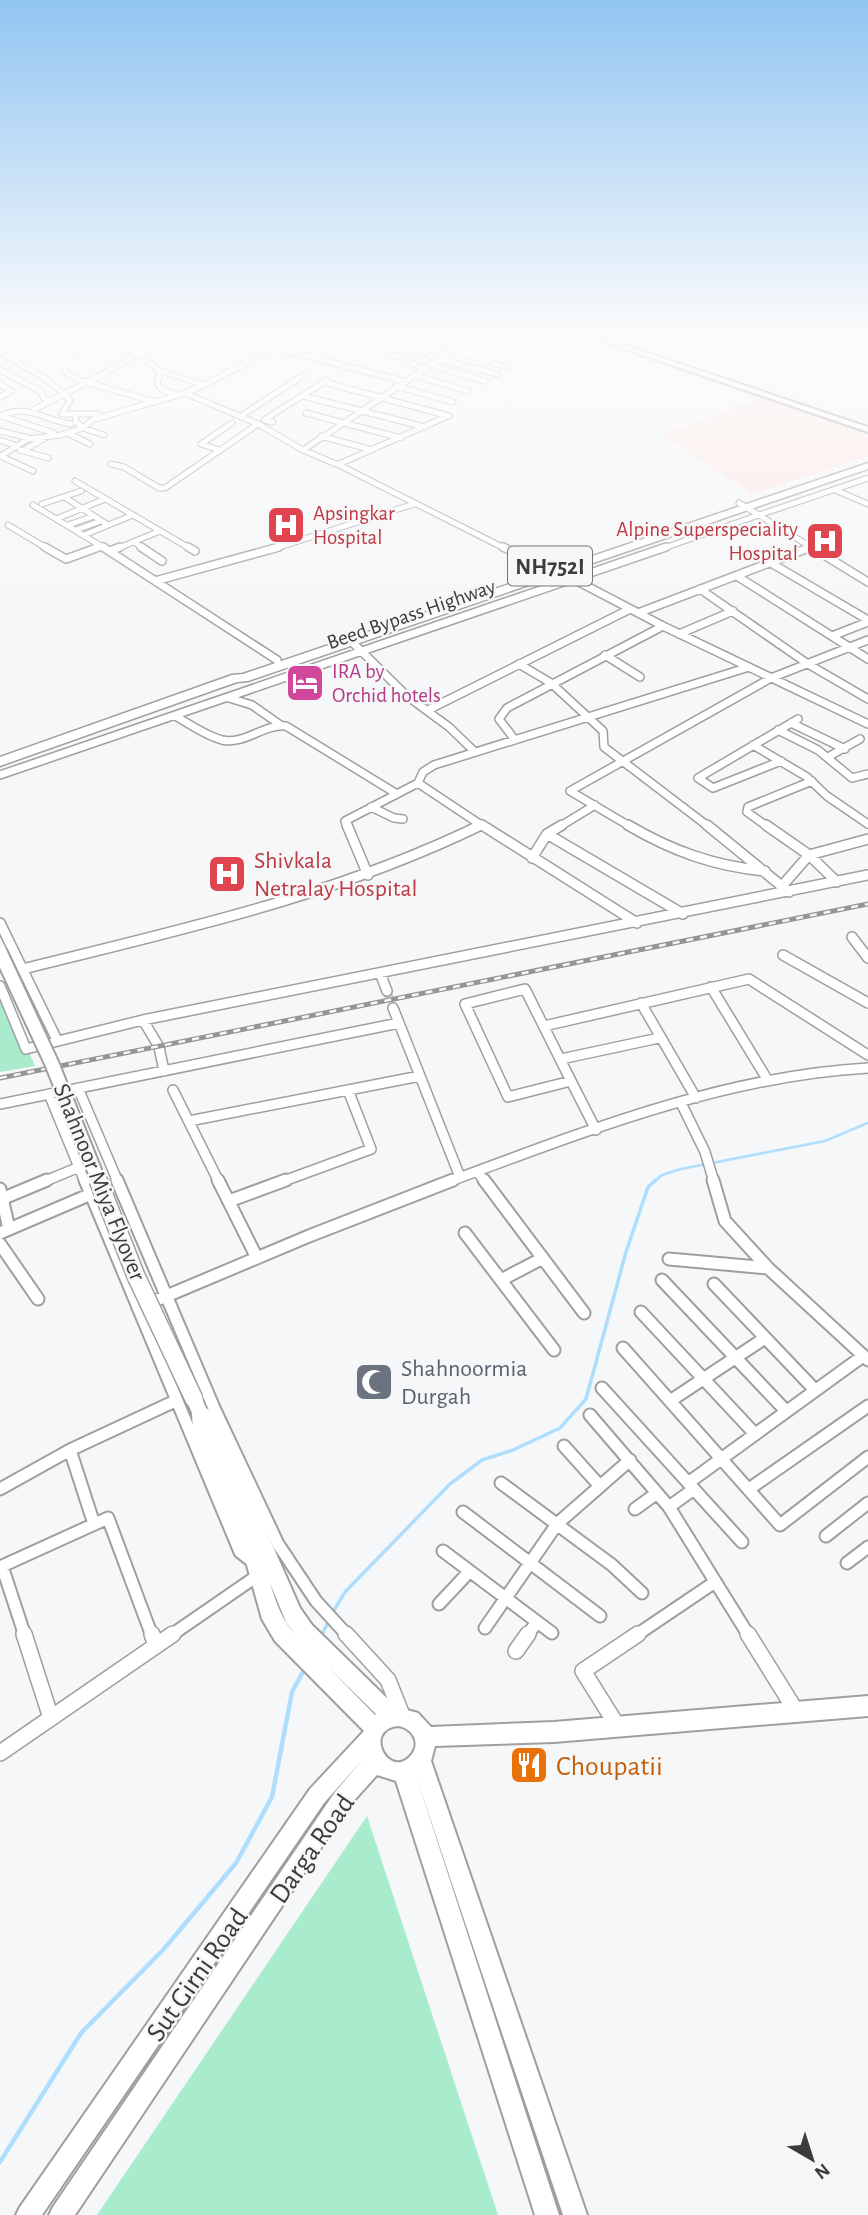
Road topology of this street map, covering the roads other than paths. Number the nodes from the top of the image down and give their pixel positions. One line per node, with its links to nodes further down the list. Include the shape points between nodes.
1 (9, 433): 15 (street)
2 (32, 433): 15 (street)
3 (54, 433): 16 (street)
4 (99, 433): 12 (street)
5 (217, 433): 21 (street, via 201,444)
6 (244, 433): 21 (street)
7 (274, 433): 22 (street)
8 (325, 433): 13 (street)
9 (384, 433): 14 (street)
10 (411, 433): 14 (street)
11 (69, 434): 16 (street); 18 (street)
12 (104, 435)
13 (321, 436): 22 (street); 23 (street)
14 (401, 438): 23 (street)
15 (29, 439): 16 (street); 19 (street)
16 (46, 439): 20 (street)
17 (0, 440): 19 (street)
18 (90, 444)
19 (13, 445): 24 (street)
20 (24, 450): 24 (street); 26 (street)
21 (219, 450): 32 (street, via 165,488)
22 (303, 450): 30 (street)
23 (372, 450): 30 (street)
24 (9, 452): 25 (street)
25 (1, 456): 33 (street)
26 (48, 458)
27 (868, 461): 44 (highway, Beed Bypass Highway / NH752I)
28 (133, 463): 32 (street)
29 (111, 464): 32 (street)
30 (339, 464): 41 (street)
31 (868, 466): 44 (highway, Beed Bypass Highway / NH752I)
32 (125, 468)
33 (33, 471)
34 (868, 478): 36 (street)
35 (75, 481): 39 (street)
36 (835, 490): 42 (street); 47 (street)
37 (81, 491): 38 (street)
38 (66, 498): 40 (street); 45 (street)
39 (105, 499): 45 (street); 46 (street)
40 (42, 504)
41 (414, 504): 64 (street); 67 (street)
42 (868, 504)
43 (33, 505): 49 (street)
44 (743, 505): 47 (street); 64 (highway, Beed Bypass Highway / NH752I)
45 (82, 508): 48 (street); 49 (street)
46 (133, 515): 53 (street); 55 (street)
47 (760, 515): 59 (street); 66 (street)
48 (94, 516): 50 (street); 52 (street)
49 (56, 519): 52 (street)
50 (101, 521): 53 (street); 54 (street)
51 (8, 525): 58 (street, via 66,559)
52 (68, 525): 54 (street)
53 (108, 525): 56 (street)
54 (76, 530): 56 (street)
55 (160, 531): 57 (street); 61 (street)
56 (84, 535): 58 (street)
57 (134, 542): 60 (street); 62 (street)
58 (101, 546): 60 (street)
59 (811, 547): 63 (street); 68 (street)
60 (110, 551): 67 (street)
61 (195, 551)
62 (162, 561)
63 (771, 563): 65 (street); 72 (street)
64 (552, 570): 66 (street); 77 (highway, Beed Bypass Highway / NH752I); 82 (highway, Beed Bypass Highway / NH752I)
65 (737, 576): 69 (street); 75 (street)
66 (573, 579): 70 (street); 79 (street)
67 (155, 581): 82 (street)
68 (868, 582)
69 (700, 589): 70 (street); 71 (street)
70 (634, 611): 73 (street); 83 (street)
71 (733, 611): 74 (street); 84 (street)
72 (868, 621): 75 (street)
73 (663, 625): 74 (street); 80 (street)
74 (679, 634): 85 (street)
75 (832, 636): 78 (street)
76 (868, 640): 78 (street)
77 (351, 641): 79 (street); 87 (highway, Beed Bypass Highway / NH752I)
78 (850, 647): 81 (street); 84 (street)
79 (361, 652): 90 (street); 92 (street)
80 (605, 655): 86 (street); 89 (street)
81 (868, 659)
82 (277, 660): 87 (highway, Beed Bypass Highway / NH752I)
83 (519, 664): 89 (street); 92 (street)
84 (808, 664): 88 (street); 91 (street)
85 (750, 667): 88 (street); 94 (street)
86 (640, 677)
87 (236, 678): 106 (highway, Beed Bypass Highway / NH752I)
88 (771, 678): 96 (street); 104 (street)
89 (551, 683): 94 (street); 99 (street, via 507,708 499,719)
90 (229, 698): 93 (street); 95 (street, via 251,705)
91 (868, 699)
92 (428, 710): 102 (street)
93 (177, 717): 95 (street, via 222,740); 108 (street)
94 (588, 718): 99 (street); 104 (street, via 603,731 604,747)
95 (279, 724): 111 (street)
96 (868, 724)
97 (778, 730): 100 (street); 101 (street, via 794,721); 103 (street)
98 (860, 739): 101 (street)
99 (515, 740): 102 (street)
100 (753, 745): 105 (street); 105 (street, via 698,778 713,788)
101 (845, 749): 103 (street)
102 (475, 752): 110 (street, via 434,765 423,772)
103 (828, 757): 107 (street, via 852,778)
104 (622, 760): 112 (street, via 570,791); 121 (street)
105 (781, 761): 109 (street)
106 (0, 762)
107 (868, 774)
108 (0, 775)
109 (812, 781): 115 (street); 119 (street, via 747,809)
110 (418, 783): 111 (street); 116 (street)
111 (397, 794): 113 (street)
112 (594, 805): 117 (street); 121 (street, via 679,853 713,864)
113 (372, 807): 114 (street); 122 (street, via 345,821)
114 (403, 819)
115 (868, 824)
116 (481, 825): 120 (street); 122 (street, via 440,847)
117 (547, 834): 120 (street); 126 (street)
118 (868, 839): 119 (street)
119 (809, 855): 124 (street); 125 (street)
120 (532, 858): 128 (street)
121 (765, 871): 125 (street)
122 (368, 875): 133 (street, via 342,886)
123 (868, 875): 124 (street)
124 (837, 882): 125 (street)
125 (786, 889): 126 (street)
126 (683, 914): 128 (street)
127 (0, 923): 133 (street)
128 (637, 923): 134 (street)
129 (852, 937): 132 (street)
130 (0, 952): 195 (main road, Shahnoor Miya Flyover, bridge, via 52,1063 136,1276)
131 (783, 955): 139 (street)
132 (868, 958)
133 (23, 969): 145 (street)
134 (380, 973): 137 (street); 141 (street)
135 (0, 986): 145 (street, via 26,1049)
136 (711, 987): 138 (street); 146 (street, via 749,979); 151 (street)
137 (387, 991)
138 (641, 1003): 143 (street); 144 (street)
139 (868, 1003)
140 (393, 1008): 142 (street)
141 (143, 1020): 145 (street); 149 (street, via 159,1047)
142 (399, 1023): 149 (street); 150 (street)
143 (544, 1026): 147 (street); 152 (street, via 525,989 465,1004 508,1097)
144 (659, 1038): 147 (street); 157 (street)
145 (57, 1040)
146 (868, 1055)
147 (561, 1059): 152 (street)
148 (868, 1068): 151 (street)
149 (164, 1071): 153 (street)
150 (420, 1076): 155 (street); 164 (street)
151 (766, 1079): 157 (street)
152 (572, 1081): 161 (street)
153 (78, 1088): 156 (street); 178 (street)
154 (173, 1090): 160 (street)
155 (348, 1090): 160 (street); 167 (street, via 371,1149)
156 (49, 1094): 159 (street); 162 (street)
157 (696, 1098): 158 (street)
158 (681, 1102): 161 (street); 174 (street, via 715,1179 725,1221)
159 (0, 1104)
160 (189, 1121): 167 (street)
161 (596, 1130): 163 (street)
162 (79, 1167): 165 (street); 166 (street)
163 (477, 1171): 164 (street); 172 (street)
164 (460, 1177): 171 (street)
165 (2, 1194): 168 (street)
166 (91, 1194): 168 (street); 180 (street)
167 (229, 1201): 171 (street)
168 (5, 1231)
169 (465, 1233): 175 (street)
170 (0, 1244): 179 (street)
171 (257, 1258): 178 (street)
172 (543, 1258): 175 (street); 182 (street)
173 (669, 1259): 174 (street)
174 (768, 1268): 187 (street)
175 (501, 1280): 185 (street)
176 (662, 1280): 186 (street)
177 (714, 1284): 183 (street)
178 (166, 1296): 180 (street); 236 (street, via 278,1544 316,1601 388,1680)
179 (38, 1299)
180 (138, 1308): 192 (street)
181 (641, 1311): 188 (street)
182 (584, 1313)
183 (765, 1338): 186 (street); 190 (street)
184 (623, 1348): 191 (street)
185 (554, 1350)
186 (736, 1357): 188 (street); 194 (street)
187 (866, 1358): 190 (street)
188 (704, 1378): 191 (street); 197 (street)
189 (602, 1388): 205 (street)
190 (815, 1390): 194 (street)
191 (670, 1401): 201 (street)
192 (173, 1402): 199 (street); 222 (street, via 240,1552)
193 (868, 1406): 207 (street)
194 (786, 1411): 197 (street)
195 (200, 1413): 222 (main road, Shahnoor Miya Flyover, via 201,1430 250,1544); 236 (main road, Shahnoor Miya Flyover, via 209,1420 293,1615 305,1632)
196 (590, 1415): 202 (street)
197 (755, 1434): 201 (street)
198 (564, 1446): 204 (street)
199 (70, 1450): 206 (street); 213 (street)
200 (868, 1457): 207 (street, via 780,1525)
201 (720, 1458): 205 (street); 207 (street)
202 (630, 1460): 204 (street); 208 (street)
203 (501, 1483): 214 (street)
204 (599, 1485): 214 (street)
205 (691, 1486): 210 (street); 216 (street)
206 (0, 1489)
207 (749, 1489)
208 (657, 1493): 210 (street); 211 (street)
209 (868, 1503): 215 (street)
210 (669, 1507): 224 (street)
211 (635, 1509)
212 (463, 1512): 219 (street)
213 (94, 1524): 221 (street); 232 (street, via 108,1518)
214 (557, 1524): 219 (street); 225 (street)
215 (826, 1536)
216 (742, 1542)
217 (868, 1546): 220 (street)
218 (443, 1551): 223 (street)
219 (530, 1563): 226 (street); 228 (street, via 553,1576)
220 (846, 1563)
221 (1, 1567): 237 (street)
222 (256, 1570): 232 (street); 239 (main road, Shahnoor Miya Flyover, via 269,1612 282,1633 324,1676)
223 (469, 1572): 226 (street); 227 (street)
224 (715, 1582): 235 (street); 238 (street, via 583,1671)
225 (642, 1593)
226 (503, 1599): 229 (street); 230 (street)
227 (439, 1604)
228 (600, 1616)
229 (536, 1623): 231 (street); 233 (street)
230 (485, 1628)
231 (552, 1633)
232 (156, 1646): 237 (street)
233 (516, 1651)
234 (868, 1706): 235 (main road)
235 (797, 1713): 238 (main road)
236 (397, 1716): 239 (main road); 241 (main road, via 419,1727)
237 (51, 1718): 240 (street)
238 (618, 1727): 241 (main road)
239 (374, 1743): 241 (main road, via 383,1769 393,1773); 242 (main road, Sut Girni Road, via 355,1753 317,1796); 243 (main road, Darga Road, via 342,1799)
240 (0, 1753)
241 (416, 1756): 244 (main road); 245 (main road)
242 (28, 2215)
243 (61, 2215)
244 (547, 2215)
245 (575, 2215)

